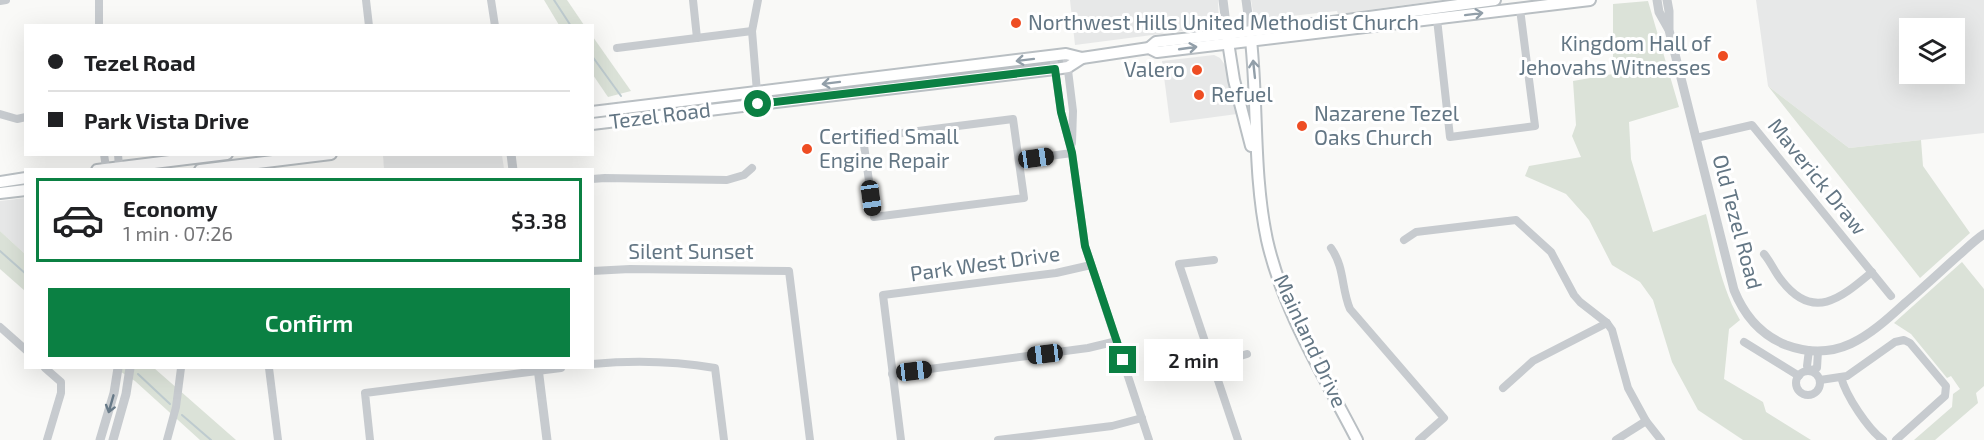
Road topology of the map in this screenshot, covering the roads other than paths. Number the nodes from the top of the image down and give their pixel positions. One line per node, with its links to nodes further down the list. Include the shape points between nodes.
1 (6, 0): 13 (street)
2 (99, 0): 16 (street)
3 (366, 0): 17 (street)
4 (491, 0): 18 (street)
5 (693, 0): 23 (street)
6 (758, 0): 20 (street)
7 (1223, 0): 22 (street)
8 (1246, 0): 21 (street)
9 (1494, 0): 21 (main road, Tezel Road)
10 (1590, 0): 14 (main road, Tezel Road)
11 (1657, 0): 19 (street, Old Tezel Road)
12 (1667, 0): 19 (street, Old Tezel Road)
13 (0, 1)
14 (1520, 9): 15 (main road, Tezel Road, one-way to 14); 15 (street, via 1535,126 1450,137)
15 (1437, 19): 21 (main road, Tezel Road)
16 (99, 24)
17 (369, 24)
18 (495, 24)
19 (1669, 30): 36 (street, Old Tezel Road)
20 (752, 31): 23 (street); 30 (street)
21 (1250, 35): 22 (main road, Tezel Road); 44 (main road, Mainland Drive, one-way to 21)
22 (1228, 37): 27 (main road, Tezel Road, via 1157,52 1149,48); 44 (main road, Mainland Drive, via 1234,80)
23 (697, 38): 24 (street)
24 (617, 48)
25 (1066, 54): 26 (main road, Tezel Road); 27 (main road, Tezel Road); 28 (street)
26 (1053, 56): 29 (street); 30 (main road, Tezel Road, one-way to 30)
27 (1082, 58): 28 (main road, Tezel Road)
28 (1068, 67): 29 (main road, Tezel Road); 37 (street)
29 (1055, 69): 31 (main road, Tezel Road); 37 (street)
30 (757, 93): 31 (street); 32 (main road, Tezel Road)
31 (758, 104): 35 (main road, Tezel Road)
32 (594, 112)
33 (0, 114): 34 (street)
34 (24, 117)
35 (594, 124)
36 (1696, 138): 57 (street, Maverick Draw, via 1752,124); 64 (street, Old Tezel Road, via 1734,290 1742,307 1774,339)
37 (1072, 153): 40 (street); 55 (street)
38 (212, 156): 41 (main road)
39 (315, 156): 42 (main road)
40 (1019, 160): 40 (street, via 1024,198 874,217 863,138 1013,118)
41 (119, 168)
42 (216, 168)
43 (752, 168): 46 (street, via 727,180)
44 (1257, 170): 96 (main road, Mainland Drive, via 1268,240 1283,292)
45 (24, 178): 47 (main road)
46 (594, 179)
47 (0, 182)
48 (24, 190): 49 (main road)
49 (0, 193)
50 (1984, 234): 64 (street, Old Tezel Road, via 1870,334 1846,346)
51 (1404, 240): 59 (street, via 1416,232 1516,219 1551,252 1580,302)
52 (1331, 248): 97 (street, via 1341,265 1350,309 1444,418)
53 (1764, 254): 57 (street, via 1789,289 1816,303 1836,300)
54 (1214, 260): 67 (street, via 1179,264)
55 (1091, 264): 61 (street); 75 (street, Park West Drive, via 1056,273 883,295)
56 (594, 271): 91 (street, Silent Sunset, via 789,271)
57 (1872, 272): 58 (street, Maverick Draw)
58 (1891, 296)
59 (1607, 323): 79 (street, via 1533,361); 81 (street, via 1616,338 1628,388)
60 (0, 327): 63 (street)
61 (1117, 341): 75 (street); 80 (street)
62 (1744, 342): 76 (street)
63 (24, 348)
64 (1814, 351): 74 (street, via 1817,368)
65 (1247, 354): 67 (street)
66 (594, 363): 90 (street, via 637,360 715,368)
67 (1211, 365): 95 (street)
68 (46, 369): 83 (street, via 61,382 61,393)
69 (118, 369): 84 (street, one-way to 84)
70 (130, 369): 85 (street)
71 (181, 369): 86 (street)
72 (269, 369): 87 (street)
73 (538, 369): 88 (street, via 365,393); 89 (street)
74 (1810, 371): 76 (street); 78 (street)
75 (892, 374): 92 (street)
76 (1799, 376): 78 (street, via 1798,389 1807,395 1818,390)
77 (1841, 377): 78 (street); 100 (street, via 1850,400); 101 (street, via 1895,342 1910,343 1946,386 1945,396)
78 (1820, 380)
79 (1503, 388)
80 (1142, 418): 82 (street); 94 (street)
81 (1646, 421): 98 (street); 99 (street)
82 (1067, 436): 93 (street)
83 (46, 440)
84 (100, 440)
85 (113, 440)
86 (167, 440)
87 (278, 440)
88 (370, 440)
89 (547, 440)
90 (724, 440)
91 (810, 440)
92 (901, 440)
93 (998, 440)
94 (1149, 440)
95 (1238, 440)
96 (1357, 440)
97 (1419, 440)
98 (1616, 440)
99 (1661, 440)
100 (1883, 440)
101 (1896, 440)

